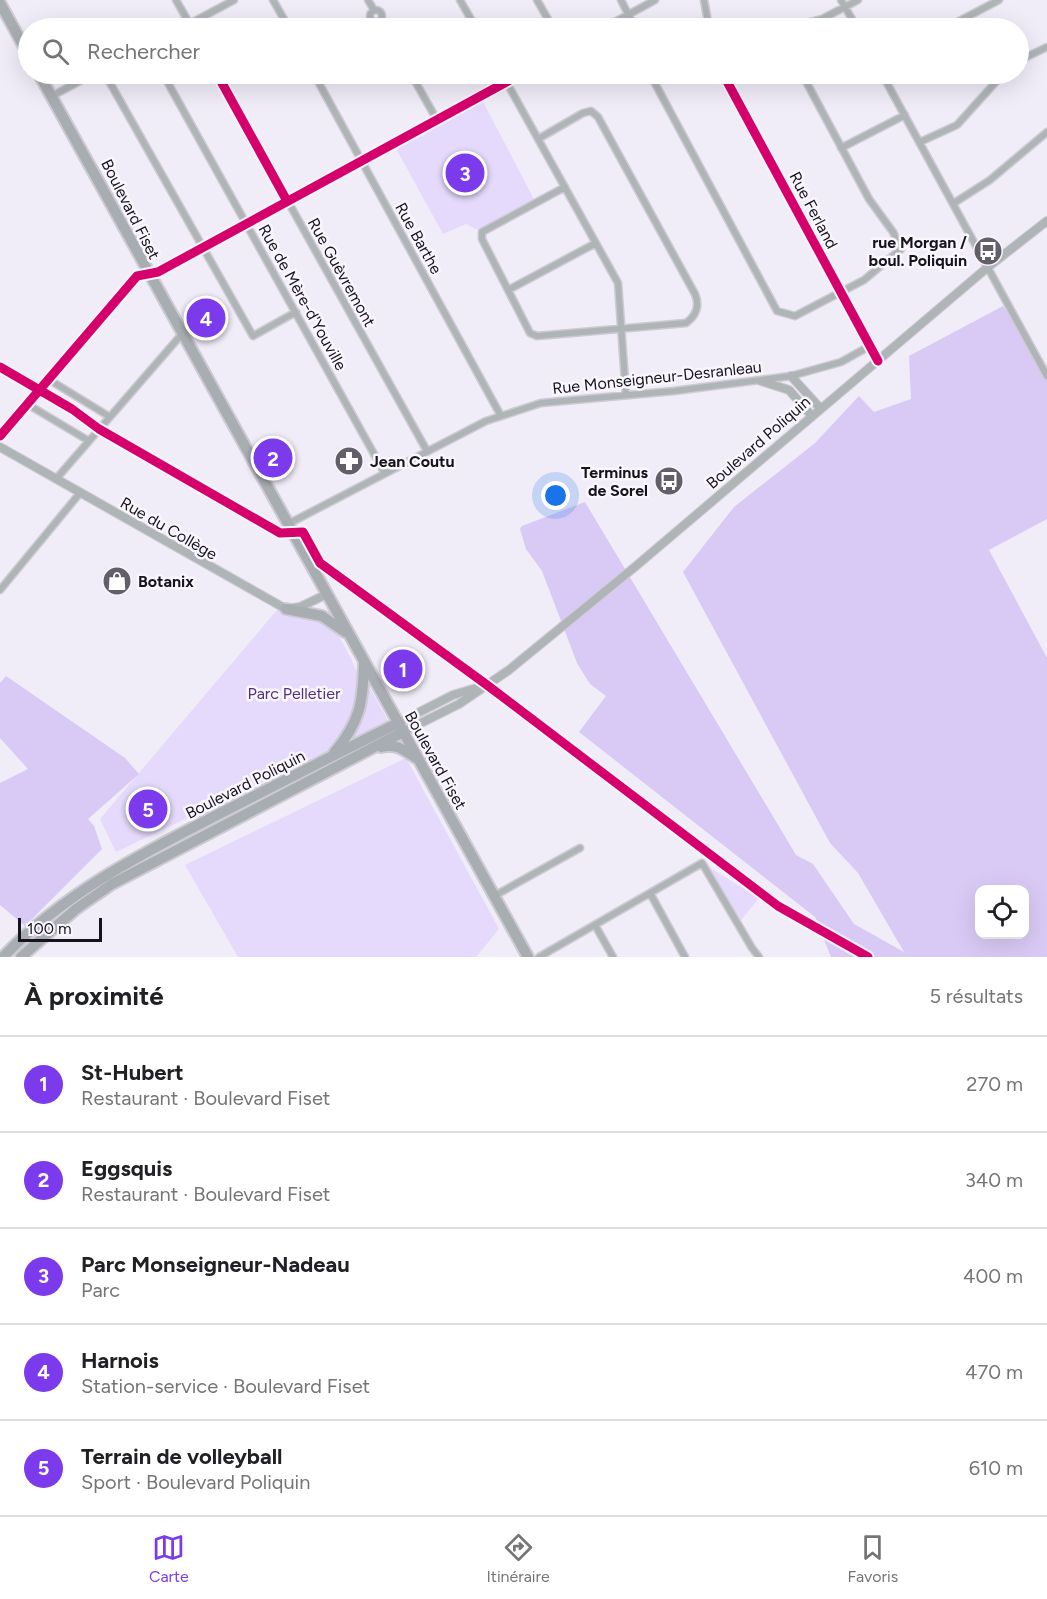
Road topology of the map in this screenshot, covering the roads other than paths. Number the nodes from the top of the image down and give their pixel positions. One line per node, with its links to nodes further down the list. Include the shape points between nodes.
1 (176, 0): 16 (street)
2 (234, 0): 17 (street)
3 (273, 0): 18 (street)
4 (368, 0): 14 (street)
5 (460, 0): 19 (street)
6 (537, 0): 20 (street)
7 (621, 0): 15 (street)
8 (655, 0): 15 (street)
9 (704, 0): 23 (street)
10 (858, 0): 13 (street)
11 (999, 0): 26 (street)
12 (0, 3): 27 (main road)
13 (843, 3): 24 (street); 25 (street)
14 (374, 10)
15 (629, 15): 21 (street); 22 (street)
16 (186, 18)
17 (205, 18)
18 (283, 18)
19 (470, 18)
20 (547, 18)
21 (623, 18)
22 (630, 18)
23 (707, 18)
24 (823, 18)
25 (851, 18)
26 (965, 18)
27 (18, 36)
28 (1047, 47): 29 (street)
29 (1029, 56)
30 (45, 84): 44 (main road, Boulevard Fiset)
31 (74, 84): 44 (street)
32 (111, 84): 58 (street)
33 (169, 84): 56 (street, Rue de Mère-d'Youville)
34 (223, 84): 53 (street, Rue Guèvremont)
35 (320, 84): 51 (street, Rue Barthe)
36 (416, 84): 46 (street)
37 (502, 84): 46 (street)
38 (507, 84): 48 (street)
39 (655, 84): 62 (street, via 777,311 795,316)
40 (728, 84): 62 (street, Rue Ferland)
41 (807, 84): 50 (street)
42 (888, 84): 45 (street)
43 (995, 84): 49 (street, via 957,124)
44 (52, 96): 60 (main road, Boulevard Fiset)
45 (905, 115): 49 (street); 50 (street)
46 (436, 120): 51 (street)
47 (1047, 132): 54 (street, via 990,180)
48 (538, 139): 52 (street); 64 (street, via 583,113 591,111 598,117 698,301 697,311 686,323)
49 (920, 142): 54 (street)
50 (841, 148): 62 (street, via 901,249)
51 (362, 161): 53 (street); 77 (street, Rue Barthe)
52 (565, 187): 57 (street); 61 (street, via 482,232)
53 (288, 201): 56 (street); 82 (street, Rue Guèvremont)
54 (954, 203): 59 (street)
55 (1047, 221): 59 (street, Boulevard Poliquin)
56 (248, 223): 58 (street); 63 (street, Rue de Mère-d'Youville)
57 (596, 243): 61 (street); 64 (street, via 618,283)
58 (203, 248): 60 (street); 63 (street, via 253,336)
59 (988, 267): 67 (street, Boulevard Poliquin); 68 (street)
60 (148, 274): 65 (main road, Boulevard Fiset); 70 (street, via 137,276)
61 (508, 290): 64 (street, via 530,333 537,336)
62 (841, 293): 66 (street, Rue Ferland)
63 (296, 312): 83 (street, Rue de Mère-d'Youville)
64 (622, 329): 72 (street)
65 (182, 334): 78 (street); 86 (main road, Boulevard Fiset)
66 (870, 346): 67 (street, Rue Ferland); 69 (street, Rue Monseigneur-Desranleau, via 841,362)
67 (878, 362): 75 (street, Boulevard Poliquin)
68 (1047, 375)
69 (791, 376): 71 (street, Rue Monseigneur-Desranleau); 73 (street); 75 (street)
70 (48, 379): 74 (street); 78 (street)
71 (761, 381): 72 (street, Rue Monseigneur-Desranleau); 73 (street)
72 (626, 395): 77 (street, Rue Monseigneur-Desranleau, via 557,400)
73 (795, 395): 76 (street)
74 (27, 404): 79 (street); 80 (street)
75 (820, 408): 76 (street, Boulevard Poliquin)
76 (811, 415): 92 (street, Boulevard Poliquin, via 627,574 487,685 453,695)
77 (501, 416): 82 (street, Rue Monseigneur-Desranleau)
78 (110, 417): 80 (street)
79 (0, 436)
80 (89, 441): 84 (street)
81 (0, 447): 84 (street, Rue du Collège)
82 (427, 451): 83 (street, Rue Monseigneur-Desranleau)
83 (384, 472): 86 (street, Rue Monseigneur-Desranleau)
84 (56, 479): 85 (street, Rue du Collège)
85 (80, 493): 87 (street); 89 (street, Rue du Collège)
86 (288, 524): 88 (main road, Boulevard Fiset)
87 (0, 590)
88 (327, 594): 89 (street); 90 (main road, Boulevard Fiset)
89 (286, 609): 90 (main road, via 330,620)
90 (351, 637): 91 (main road, Boulevard Fiset)
91 (364, 660): 92 (main road, Boulevard Fiset); 94 (main road, via 361,708 347,737)
92 (401, 727): 93 (main road, Boulevard Poliquin); 94 (main road, Boulevard Poliquin); 95 (main road, Boulevard Fiset)
93 (364, 753): 95 (main road, via 389,745); 102 (main road, Boulevard Poliquin, via 112,884 76,909)
94 (332, 756): 101 (main road, Boulevard Poliquin, via 100,878 58,907)
95 (417, 758): 98 (main road, Boulevard Fiset)
96 (580, 848): 98 (street)
97 (650, 893): 99 (street); 105 (street); 106 (street, via 702,863)
98 (494, 896): 100 (main road, Boulevard Fiset)
99 (595, 925): 103 (street); 104 (street)
100 (523, 955)
101 (3, 957)
102 (21, 957)
103 (539, 957)
104 (613, 957)
105 (685, 957)
106 (759, 957)

